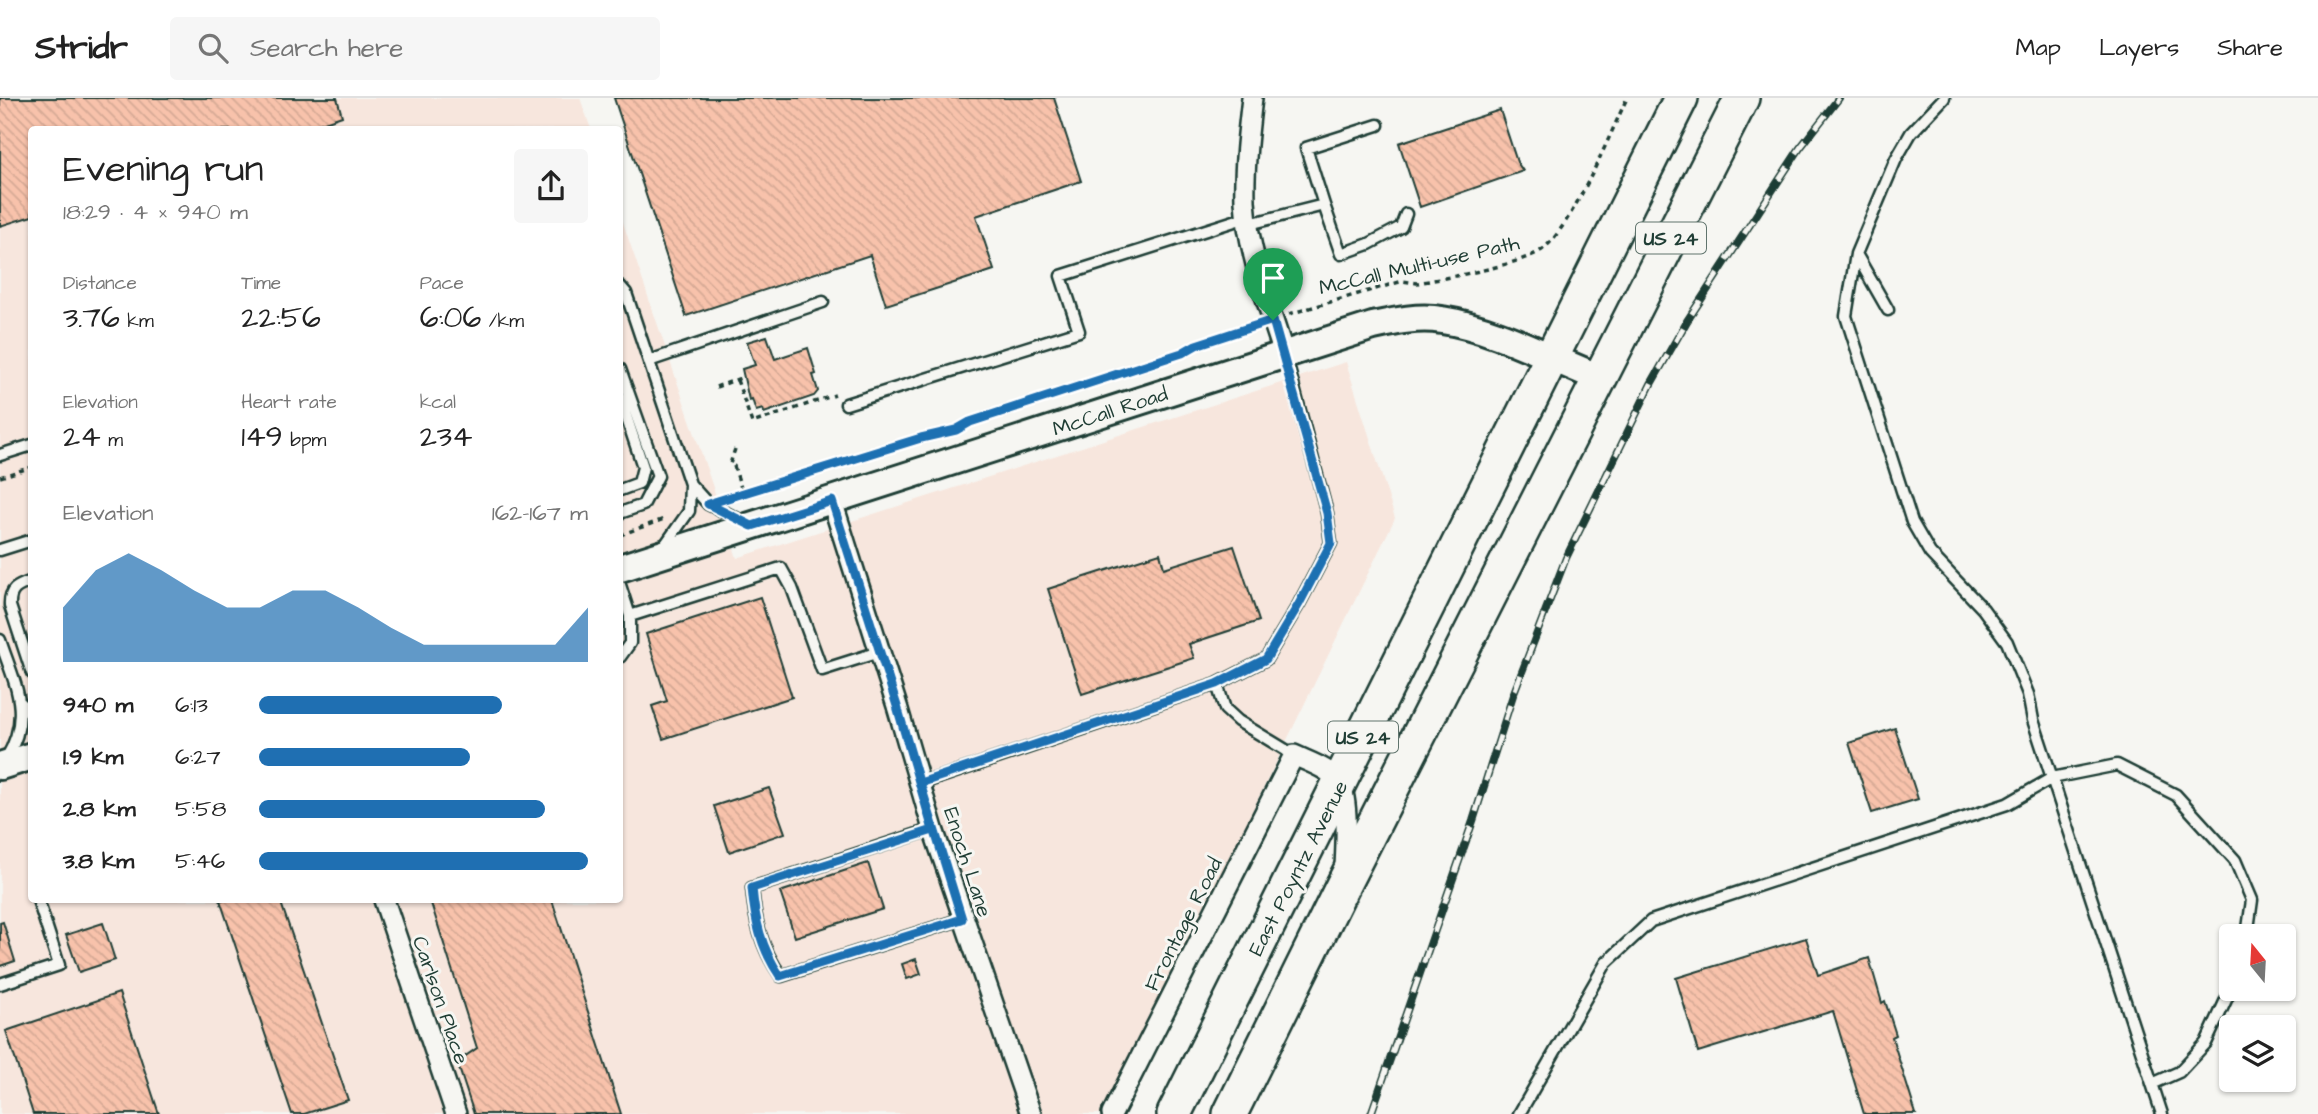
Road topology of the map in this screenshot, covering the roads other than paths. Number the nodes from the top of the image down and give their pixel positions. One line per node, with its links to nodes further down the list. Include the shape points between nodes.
1 (1252, 98): 8 (street, via 1245,169)
2 (1681, 98): 14 (highway, US 24)
3 (1742, 98): 17 (highway, US 24)
4 (1944, 98): 9 (lane, via 1911,134 1896,159)
5 (1378, 125): 6 (lane, via 1306,148)
6 (1325, 205): 7 (lane, via 1341,254 1401,227); 8 (lane)
7 (1406, 214)
8 (1248, 220): 13 (street); 18 (lane, via 1061,276 1079,331)
9 (1856, 254): 12 (lane); 44 (lane, via 1846,316 1912,522 1930,553 2007,642 2028,694)
10 (623, 290): 15 (lane)
11 (823, 302): 15 (lane)
12 (1888, 310)
13 (1284, 354): 14 (main road, McCall Road, via 1406,319 1441,320 1491,332); 24 (main road, McCall Road); 38 (lane, via 1331,543 1266,659)
14 (1552, 360): 17 (main road, McCall Road); 46 (highway, East Poyntz Avenue / US 24)
15 (649, 361): 22 (lane)
16 (623, 377): 25 (lane, via 658,476 643,505)
17 (1600, 377): 48 (highway, US 24)
18 (846, 404)
19 (623, 407): 23 (lane, via 643,467 639,484)
20 (28, 449): 21 (lane)
21 (0, 455)
22 (690, 484): 26 (lane, via 708,504); 29 (lane, via 689,511)
23 (623, 490)
24 (832, 501): 26 (main road, McCall Road); 35 (street, Enoch Lane)
25 (623, 512)
26 (752, 526): 29 (main road, McCall Road)
27 (28, 541): 28 (lane)
28 (0, 550)
29 (658, 556): 30 (main road, McCall Road)
30 (623, 567)
31 (28, 582): 37 (lane, via 16,587 9,597)
32 (623, 594): 33 (lane)
33 (630, 616): 35 (lane, via 781,568 822,670); 36 (lane, via 630,643)
34 (0, 640): 39 (lane)
35 (880, 652): 45 (street, Enoch Lane)
36 (623, 653)
37 (28, 661)
38 (1217, 684): 41 (lane, via 1225,709 1238,721); 45 (lane)
39 (21, 704): 40 (lane); 43 (lane, via 19,730)
40 (28, 711)
41 (1294, 755): 46 (street, via 1325,770); 58 (street, Frontage Road)
42 (28, 757): 43 (main road)
43 (1, 765)
44 (2052, 778): 52 (lane, via 2117,765 2176,795 2235,860 2252,900); 55 (lane); 61 (lane, via 2007,804 1651,922 1606,963)
45 (920, 783): 47 (street, Enoch Lane)
46 (1340, 784): 48 (street, via 1347,836); 59 (highway, East Poyntz Avenue / US 24)
47 (933, 830): 51 (street, Enoch Lane); 51 (lane, via 752,888 767,955 780,976)
48 (1343, 885): 60 (highway, US 24)
49 (39, 903): 53 (lane, via 60,965)
50 (385, 903): 56 (street, Carlson Place)
51 (962, 919): 57 (street, Enoch Lane)
52 (2249, 924)
53 (0, 984)
54 (2225, 1001): 55 (lane, via 2206,1043 2179,1072)
55 (2152, 1084): 62 (lane)
56 (456, 1114)
57 (1031, 1114)
58 (1112, 1114)
59 (1174, 1114)
60 (1230, 1114)
61 (1519, 1114)
62 (2162, 1114)

